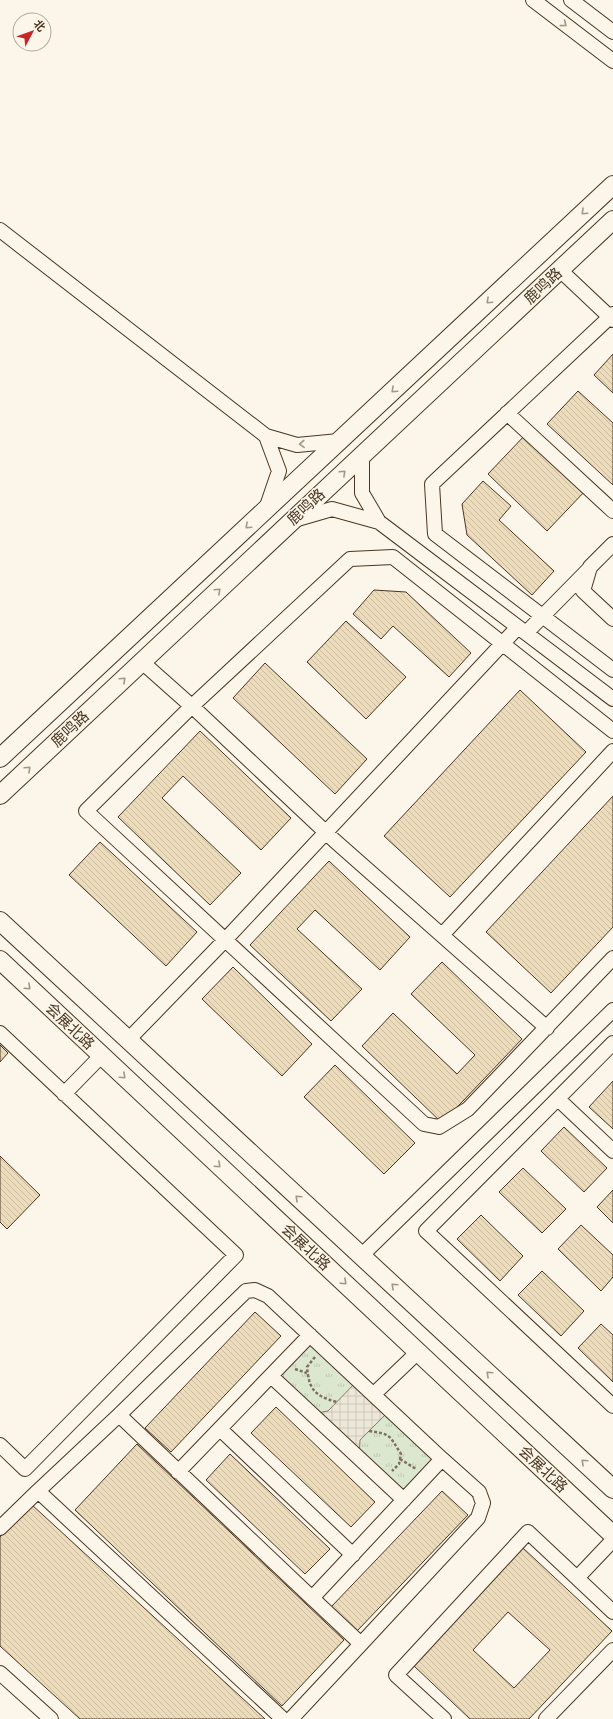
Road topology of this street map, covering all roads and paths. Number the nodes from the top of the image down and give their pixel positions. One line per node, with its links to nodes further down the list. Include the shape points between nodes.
1 (533, 0): 4 (street, one-way to 4)
2 (571, 0): 3 (street)
3 (613, 32)
4 (613, 61)
5 (613, 186): 12 (main road, 鹿鸣路, one-way to 12)
6 (613, 220): 8 (main road, 鹿鸣路)
7 (0, 230): 11 (street)
8 (560, 270): 9 (street); 13 (main road, 鹿鸣路)
9 (612, 317): 10 (street)
10 (508, 413): 15 (street); 20 (street, via 432,484 435,534)
11 (266, 436): 12 (street, one-way to 11, via 297,445); 14 (street, via 279,471)
12 (339, 441): 14 (main road, 鹿鸣路)
13 (362, 455): 16 (main road, 鹿鸣路, one-way to 13); 17 (street, via 362,494)
14 (266, 509): 30 (main road, 鹿鸣路, one-way to 30)
15 (613, 511)
16 (292, 521): 17 (street, via 332,509); 24 (main road, 鹿鸣路, one-way to 16)
17 (379, 522): 22 (street)
18 (613, 544): 19 (street)
19 (590, 568): 20 (street); 21 (street, via 583,591)
20 (543, 617): 22 (street); 25 (street)
21 (613, 619)
22 (522, 630): 23 (street); 26 (street)
23 (502, 644): 27 (street, via 392,557 350,559); 28 (street); 32 (street)
24 (142, 662): 27 (street); 31 (main road, 鹿鸣路, one-way to 24)
25 (613, 670)
26 (613, 699)
27 (192, 706): 32 (street); 35 (street, via 86,811)
28 (613, 731)
29 (613, 751): 34 (street)
30 (0, 758)
31 (0, 795)
32 (326, 832): 34 (street); 35 (street)
33 (0, 921): 41 (main road, 会展北路)
34 (442, 935): 39 (street)
35 (225, 940): 39 (street, via 424,1124 440,1127 468,1109); 41 (street)
36 (613, 958): 39 (street)
37 (0, 960): 43 (main road, 会展北路, one-way to 43)
38 (613, 1010): 47 (street)
39 (547, 1028)
40 (0, 1033): 44 (street)
41 (128, 1040): 47 (main road, 会展北路, one-way to 41)
42 (613, 1043): 45 (street)
43 (102, 1055): 44 (street); 49 (main road, 会展北路, one-way to 49)
44 (64, 1094): 58 (street, via 236,1255 25,1469)
45 (558, 1099): 46 (street); 54 (street, via 426,1231)
46 (613, 1151)
47 (361, 1256): 64 (main road, 会展北路, one-way to 47)
48 (310, 1335): 50 (street); 51 (street); 55 (street, via 268,1296 255,1290 246,1292)
49 (418, 1352): 52 (street); 68 (main road, 会展北路)
50 (329, 1353): 52 (street); 53 (path, via 316,1357 307,1367 308,1381 316,1394)
51 (270, 1376): 56 (street); 61 (street)
52 (374, 1394): 60 (street)
53 (337, 1402)
54 (613, 1406)
55 (119, 1415): 63 (street); 65 (street)
56 (220, 1429): 63 (street); 70 (street)
57 (369, 1431): 59 (path, via 385,1433 392,1439 401,1454)
58 (0, 1445)
59 (400, 1459): 61 (path, via 394,1470 383,1473); 62 (path, via 415,1469)
60 (442, 1459): 62 (street); 74 (street, via 479,1492 483,1503 478,1518)
61 (373, 1471): 66 (street)
62 (431, 1471): 66 (street)
63 (178, 1472): 72 (street)
64 (613, 1489)
65 (38, 1491): 67 (street); 78 (street)
66 (404, 1500): 70 (street)
67 (0, 1528)
68 (613, 1535)
69 (613, 1540): 71 (street)
70 (353, 1555): 72 (street)
71 (577, 1578): 73 (street); 80 (street, via 528,1532 396,1675)
72 (312, 1598): 74 (street)
73 (613, 1612)
74 (361, 1644): 79 (street)
75 (613, 1650): 81 (street)
76 (0, 1673): 77 (street)
77 (51, 1719)
78 (283, 1719)
79 (291, 1719)
80 (444, 1719)
81 (546, 1719)

